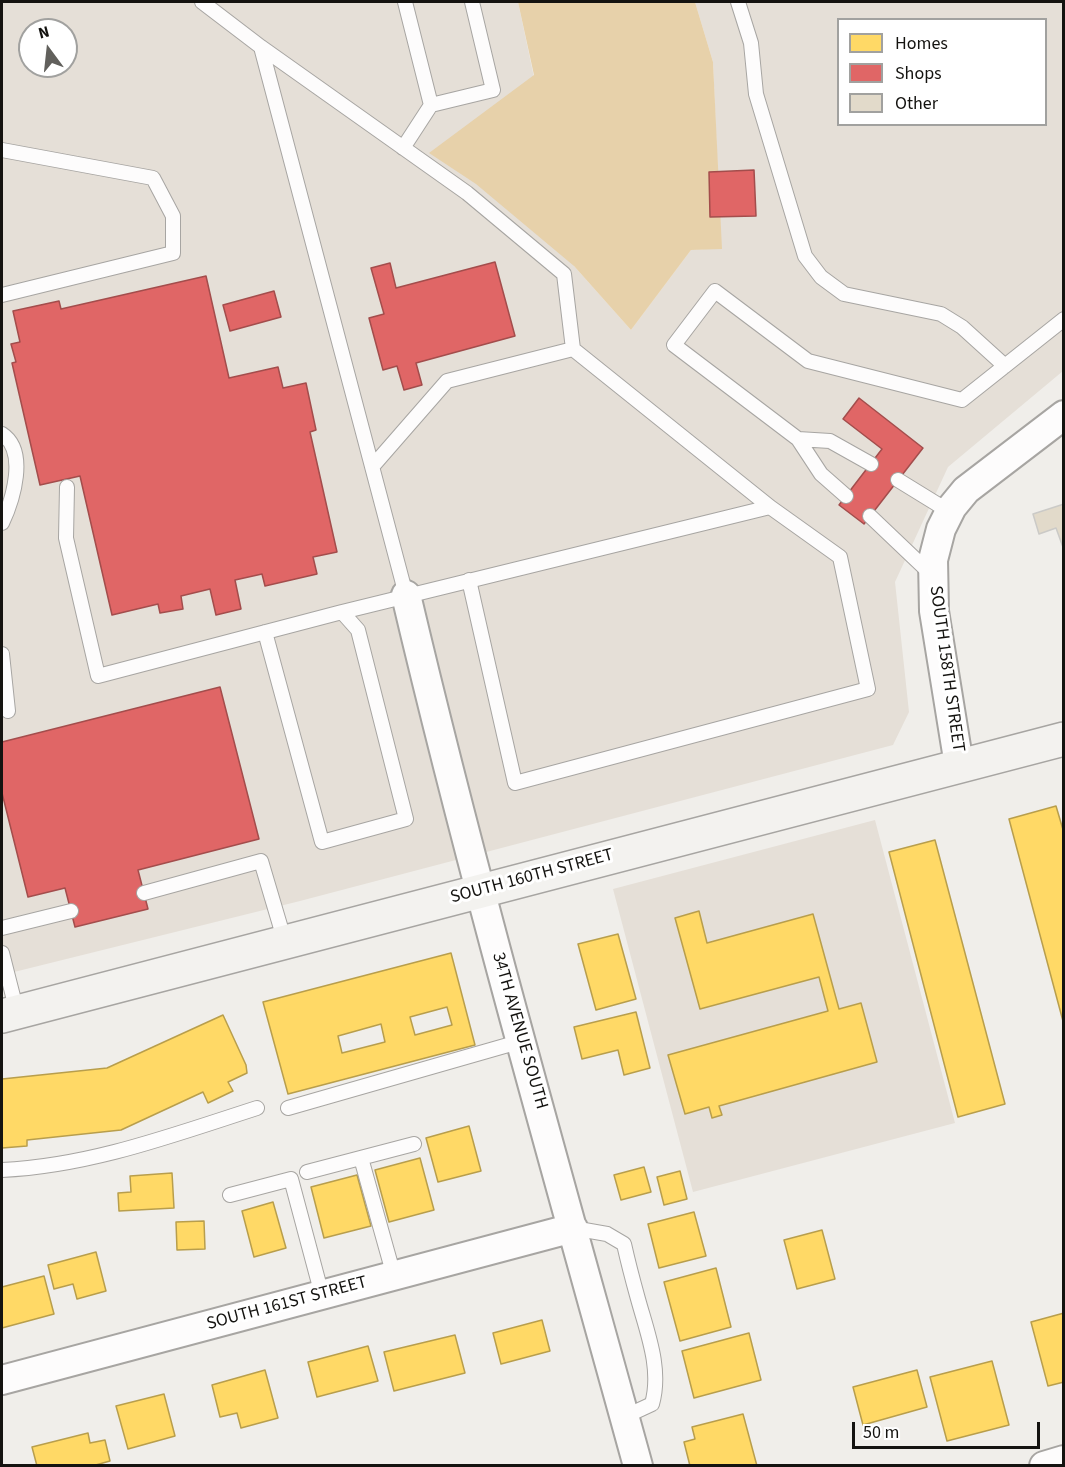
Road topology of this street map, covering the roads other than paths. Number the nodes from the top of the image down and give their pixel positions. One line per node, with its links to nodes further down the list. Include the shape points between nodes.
1 (202, 2): 5 (lane)
2 (405, 2): 6 (lane)
3 (472, 2): 6 (lane, via 493,90)
4 (738, 2): 12 (lane, via 751,43 756,94 806,256 821,277 844,294 941,315 962,327)
5 (261, 47): 7 (lane); 17 (lane)
6 (430, 105): 7 (lane)
7 (403, 148): 11 (lane, via 467,193 564,274)
8 (2, 150): 9 (lane, via 153,178 173,216 173,253)
9 (2, 295)
10 (1064, 319): 12 (lane)
11 (573, 349): 17 (lane, via 447,381); 21 (lane)
12 (1005, 366): 15 (lane, via 962,400 808,361 715,291 674,345)
13 (1064, 415): 22 (street, SOUTH 158TH STREET, via 966,490)
14 (2, 434): 24 (lane, via 15,451 17,470)
15 (798, 439): 16 (lane, via 830,441); 20 (lane, via 821,474)
16 (871, 464)
17 (372, 467): 27 (lane)
18 (898, 480): 22 (lane)
19 (68, 488): 29 (lane, via 66,538 98,676)
20 (846, 496)
21 (770, 507): 26 (lane); 26 (lane, via 840,557 868,689 514,783)
22 (950, 512): 25 (street, SOUTH 158TH STREET, via 940,529)
23 (870, 516): 25 (lane)
24 (3, 517)
25 (933, 577): 33 (street, SOUTH 158TH STREET, via 934,611)
26 (469, 580): 27 (lane)
27 (406, 595): 28 (lane); 35 (street, 34TH AVENUE SOUTH)
28 (342, 612): 29 (lane); 29 (lane, via 358,630 406,819 322,842)
29 (265, 632)
30 (2, 654): 31 (lane)
31 (8, 711)
32 (1064, 739): 33 (main road, SOUTH 160TH STREET)
33 (959, 765): 35 (main road, SOUTH 160TH STREET)
34 (144, 892): 38 (lane, via 261,861)
35 (479, 892): 38 (main road, SOUTH 160TH STREET); 41 (street, 34TH AVENUE SOUTH)
36 (71, 911): 37 (lane)
37 (2, 928)
38 (285, 942): 40 (main road, SOUTH 160TH STREET)
39 (2, 953): 40 (lane)
40 (9, 1014)
41 (522, 1041): 43 (lane); 49 (street, 34TH AVENUE SOUTH)
42 (257, 1108): 46 (lane, via 137,1147 36,1169)
43 (288, 1108)
44 (414, 1144): 45 (lane)
45 (361, 1158): 47 (lane); 50 (lane)
46 (2, 1170)
47 (307, 1172)
48 (230, 1195): 51 (lane, via 291,1179)
49 (573, 1228): 50 (street, SOUTH 161ST STREET); 53 (street, 34TH AVENUE SOUTH); 53 (lane, via 607,1234 624,1244 650,1341 656,1390 652,1404)
50 (394, 1276): 51 (street, SOUTH 161ST STREET)
51 (322, 1295): 52 (street, SOUTH 161ST STREET)
52 (2, 1380)
53 (624, 1417): 55 (street, 34TH AVENUE SOUTH)
54 (1064, 1460): 56 (street)
55 (638, 1466)
56 (1044, 1466)

